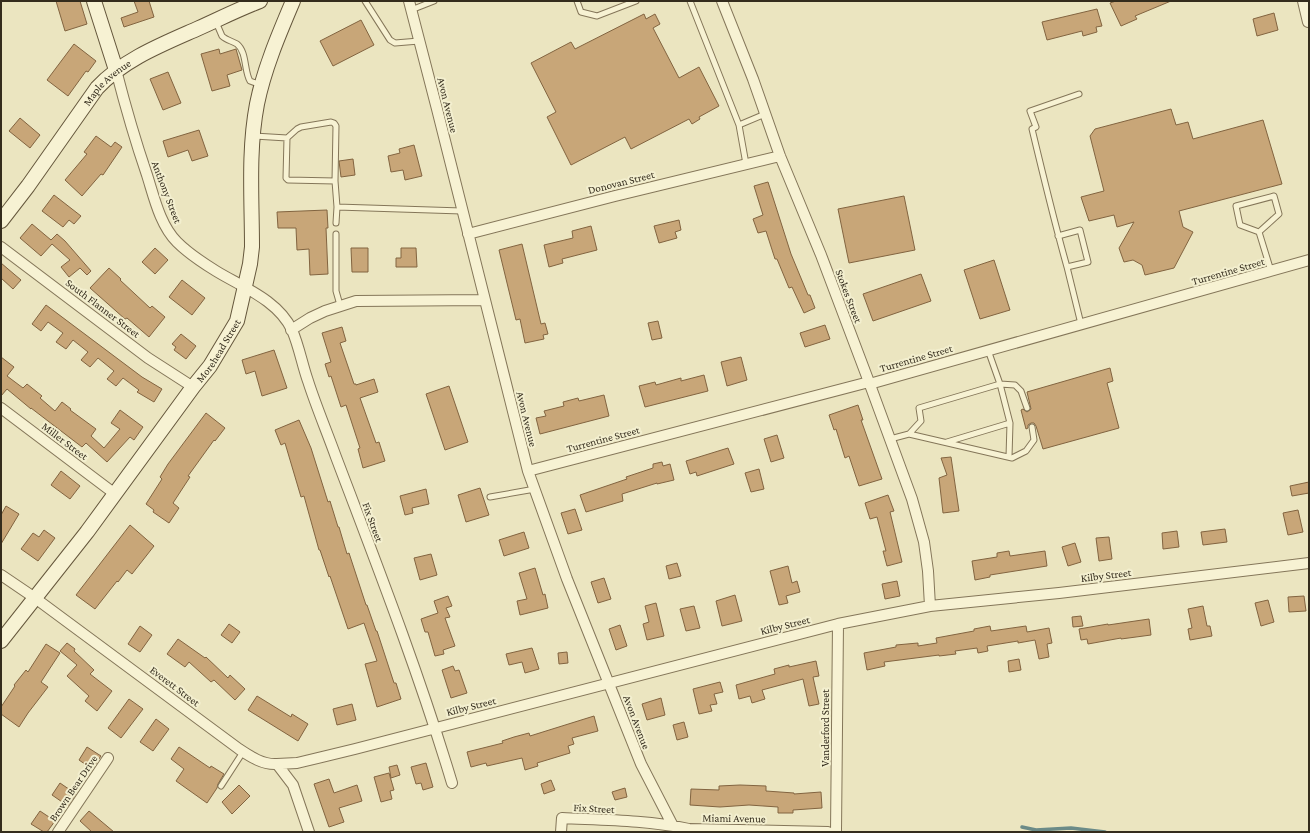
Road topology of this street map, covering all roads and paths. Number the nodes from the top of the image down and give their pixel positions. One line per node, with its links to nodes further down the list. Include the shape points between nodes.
1 (94, 1): 15 (street)
2 (260, 1): 12 (street, Maple Avenue)
3 (293, 1): 16 (street, Morehead Street)
4 (365, 1): 14 (lane, via 390,40 395,43)
5 (434, 1): 11 (lane)
6 (577, 1): 7 (lane, via 581,12 597,16)
7 (636, 1)
8 (690, 1): 19 (lane)
9 (722, 1): 18 (street, Stokes Street)
10 (1303, 1): 13 (street)
11 (410, 5): 14 (street, Avon Avenue)
12 (216, 20): 15 (street, Maple Avenue); 16 (lane, via 222,36 238,45 247,77 250,81)
13 (1308, 22)
14 (419, 41): 26 (street, Avon Avenue)
15 (116, 70): 27 (street, Maple Avenue, via 97,88); 37 (street, Anthony Street, via 130,126 166,227 183,247 216,271)
16 (262, 85): 20 (street, Morehead Street)
17 (1078, 94): 32 (lane, via 1030,111 1036,127 1032,129)
18 (766, 114): 19 (lane); 22 (street, Stokes Street)
19 (739, 125): 23 (lane)
20 (254, 136): 21 (lane); 37 (street, Morehead Street, via 252,247)
21 (287, 138): 24 (lane, via 288,180); 24 (lane, via 301,127 334,123)
22 (780, 156): 23 (street, Donovan Street); 43 (street, Stokes Street)
23 (746, 164): 31 (street, Donovan Street)
24 (335, 181): 25 (lane)
25 (337, 207): 26 (lane); 28 (lane)
26 (462, 211): 31 (street, Avon Avenue)
27 (1, 220)
28 (336, 223)
29 (1259, 232): 29 (lane, via 1240,225 1236,206 1274,196 1279,214); 36 (lane)
30 (336, 234): 39 (lane, via 336,291)
31 (468, 234): 38 (street, Avon Avenue)
32 (1058, 236): 35 (lane); 35 (lane, via 1080,230 1088,262)
33 (1, 247): 45 (street, South Flanner Street, via 148,358)
34 (1309, 260): 36 (street, Turrentine Street)
35 (1067, 266): 40 (lane)
36 (1271, 271): 40 (street, Turrentine Street)
37 (245, 286): 41 (street, Fix Street, via 273,306); 45 (street, Morehead Street, via 237,321 210,366)
38 (484, 300): 39 (street, via 356,301); 54 (street, Avon Avenue)
39 (340, 305): 41 (street, via 310,318)
40 (1081, 324): 42 (street, Turrentine Street)
41 (292, 330): 65 (street, Fix Street, via 308,382)
42 (988, 350): 43 (street, Turrentine Street, via 873,383); 44 (lane)
43 (869, 382): 51 (street, Stokes Street); 54 (street, Turrentine Street)
44 (1000, 384): 47 (lane, via 1016,385 1022,392); 48 (lane); 50 (lane, via 918,408 921,421)
45 (193, 387): 56 (street, Morehead Street)
46 (1, 408): 56 (street, Miller Street)
47 (1027, 408)
48 (1010, 423): 52 (lane); 53 (lane)
49 (1032, 427): 53 (lane, via 1034,440 1026,451)
50 (909, 434): 51 (lane); 52 (lane)
51 (890, 439): 61 (street, Stokes Street, via 920,528 928,571)
52 (946, 442): 53 (lane)
53 (1009, 457)
54 (528, 471): 55 (street, Avon Avenue)
55 (535, 489): 57 (lane); 64 (street, Avon Avenue, via 567,579)
56 (115, 494): 60 (street, Morehead Street)
57 (490, 497)
58 (1309, 563): 61 (street, Kilby Street)
59 (1, 575): 60 (street, Everett Street)
60 (36, 598): 63 (street, Morehead Street); 66 (street, Everett Street)
61 (930, 606): 62 (street, Kilby Street)
62 (838, 624): 64 (street, Kilby Street); 78 (street, Vanderford Street)
63 (1, 641)
64 (609, 683): 65 (street, Kilby Street); 72 (street, Avon Avenue, via 641,764)
65 (435, 727): 68 (street, Kilby Street, via 297,763); 69 (street, Fix Street)
66 (243, 752): 68 (street, Everett Street, via 260,761); 70 (lane)
67 (108, 758): 74 (street, Brown Bear Drive)
68 (277, 764): 75 (street, via 293,785)
69 (452, 783)
70 (221, 786)
71 (640, 823): 72 (street, Miami Avenue); 76 (street, Fix Street, via 562,818)
72 (673, 826): 73 (street, Miami Avenue)
73 (689, 830): 77 (street, Miami Avenue)
74 (58, 832)
75 (309, 832)
76 (561, 832)
77 (828, 832)
78 (836, 832)

